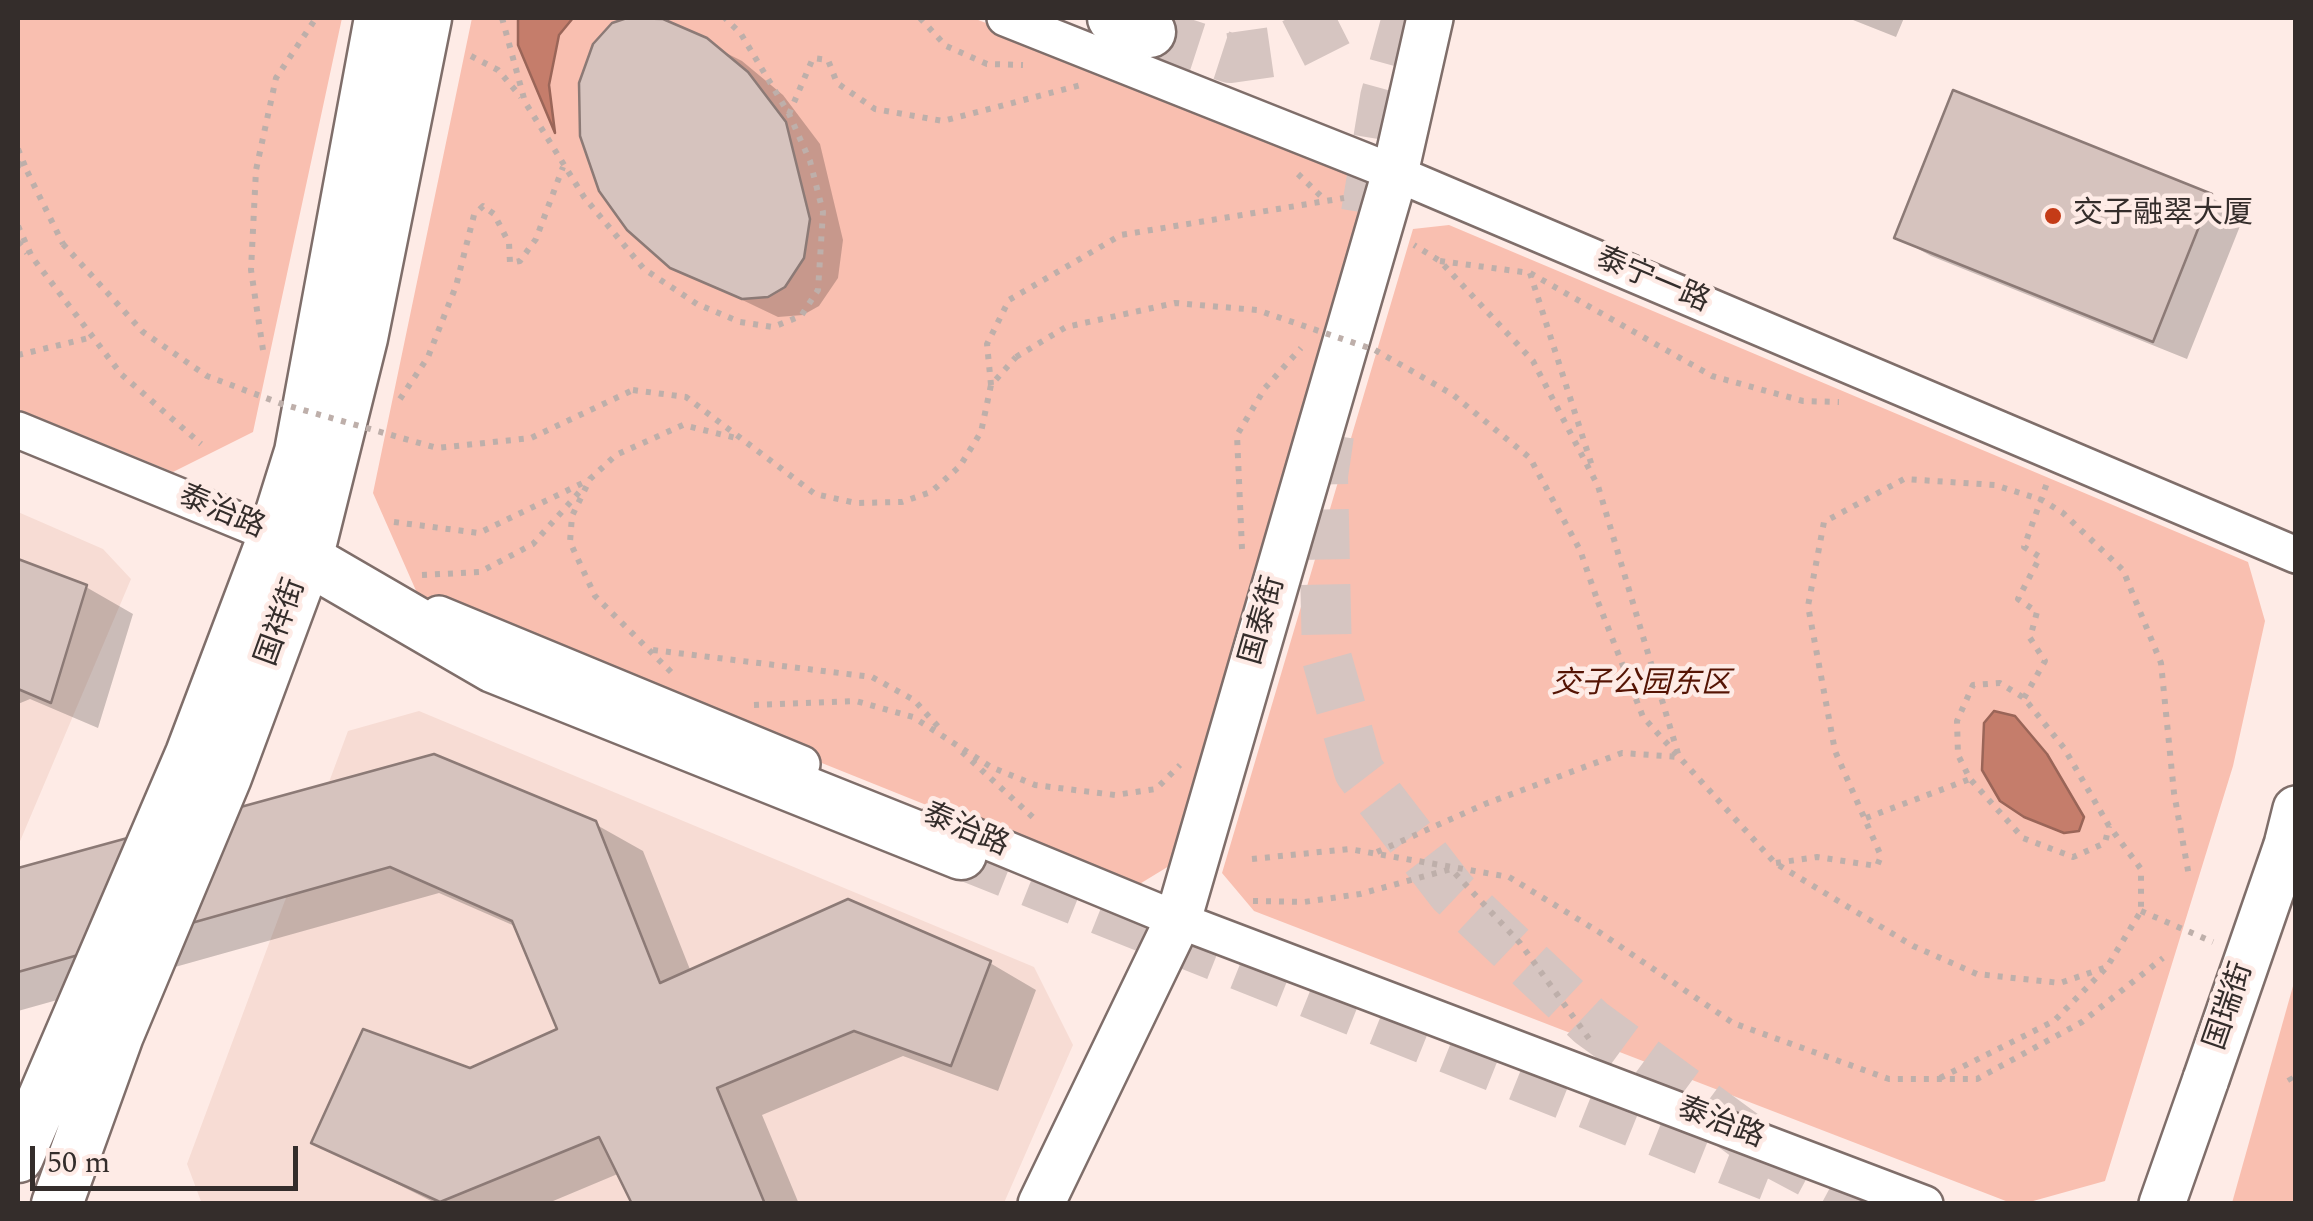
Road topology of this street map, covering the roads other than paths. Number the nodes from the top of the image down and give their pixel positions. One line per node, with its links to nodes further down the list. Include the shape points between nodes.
1 (380, 18): 7 (main road, 国祥街, via 300,452)
2 (426, 18): 7 (main road, 国祥街, via 362,338)
3 (1005, 18): 5 (street, 泰宁一路)
4 (1430, 18): 5 (street, 国泰街)
5 (1394, 173): 8 (street, 泰宁一路); 11 (street, 国泰街)
6 (18, 430): 7 (street, 泰治路)
7 (290, 547): 10 (main road, via 493,667); 11 (street, 泰治路); 12 (main road, 国祥街, via 191,754); 13 (main road, 国祥街, via 226,776)
8 (2296, 556)
9 (2291, 827): 16 (street, 国瑞街, bridge)
10 (961, 854)
11 (1178, 920): 14 (street, 国泰街); 15 (street, 泰治路)
12 (18, 1157)
13 (56, 1204)
14 (1041, 1204)
15 (1926, 1204)
16 (2162, 1204)

